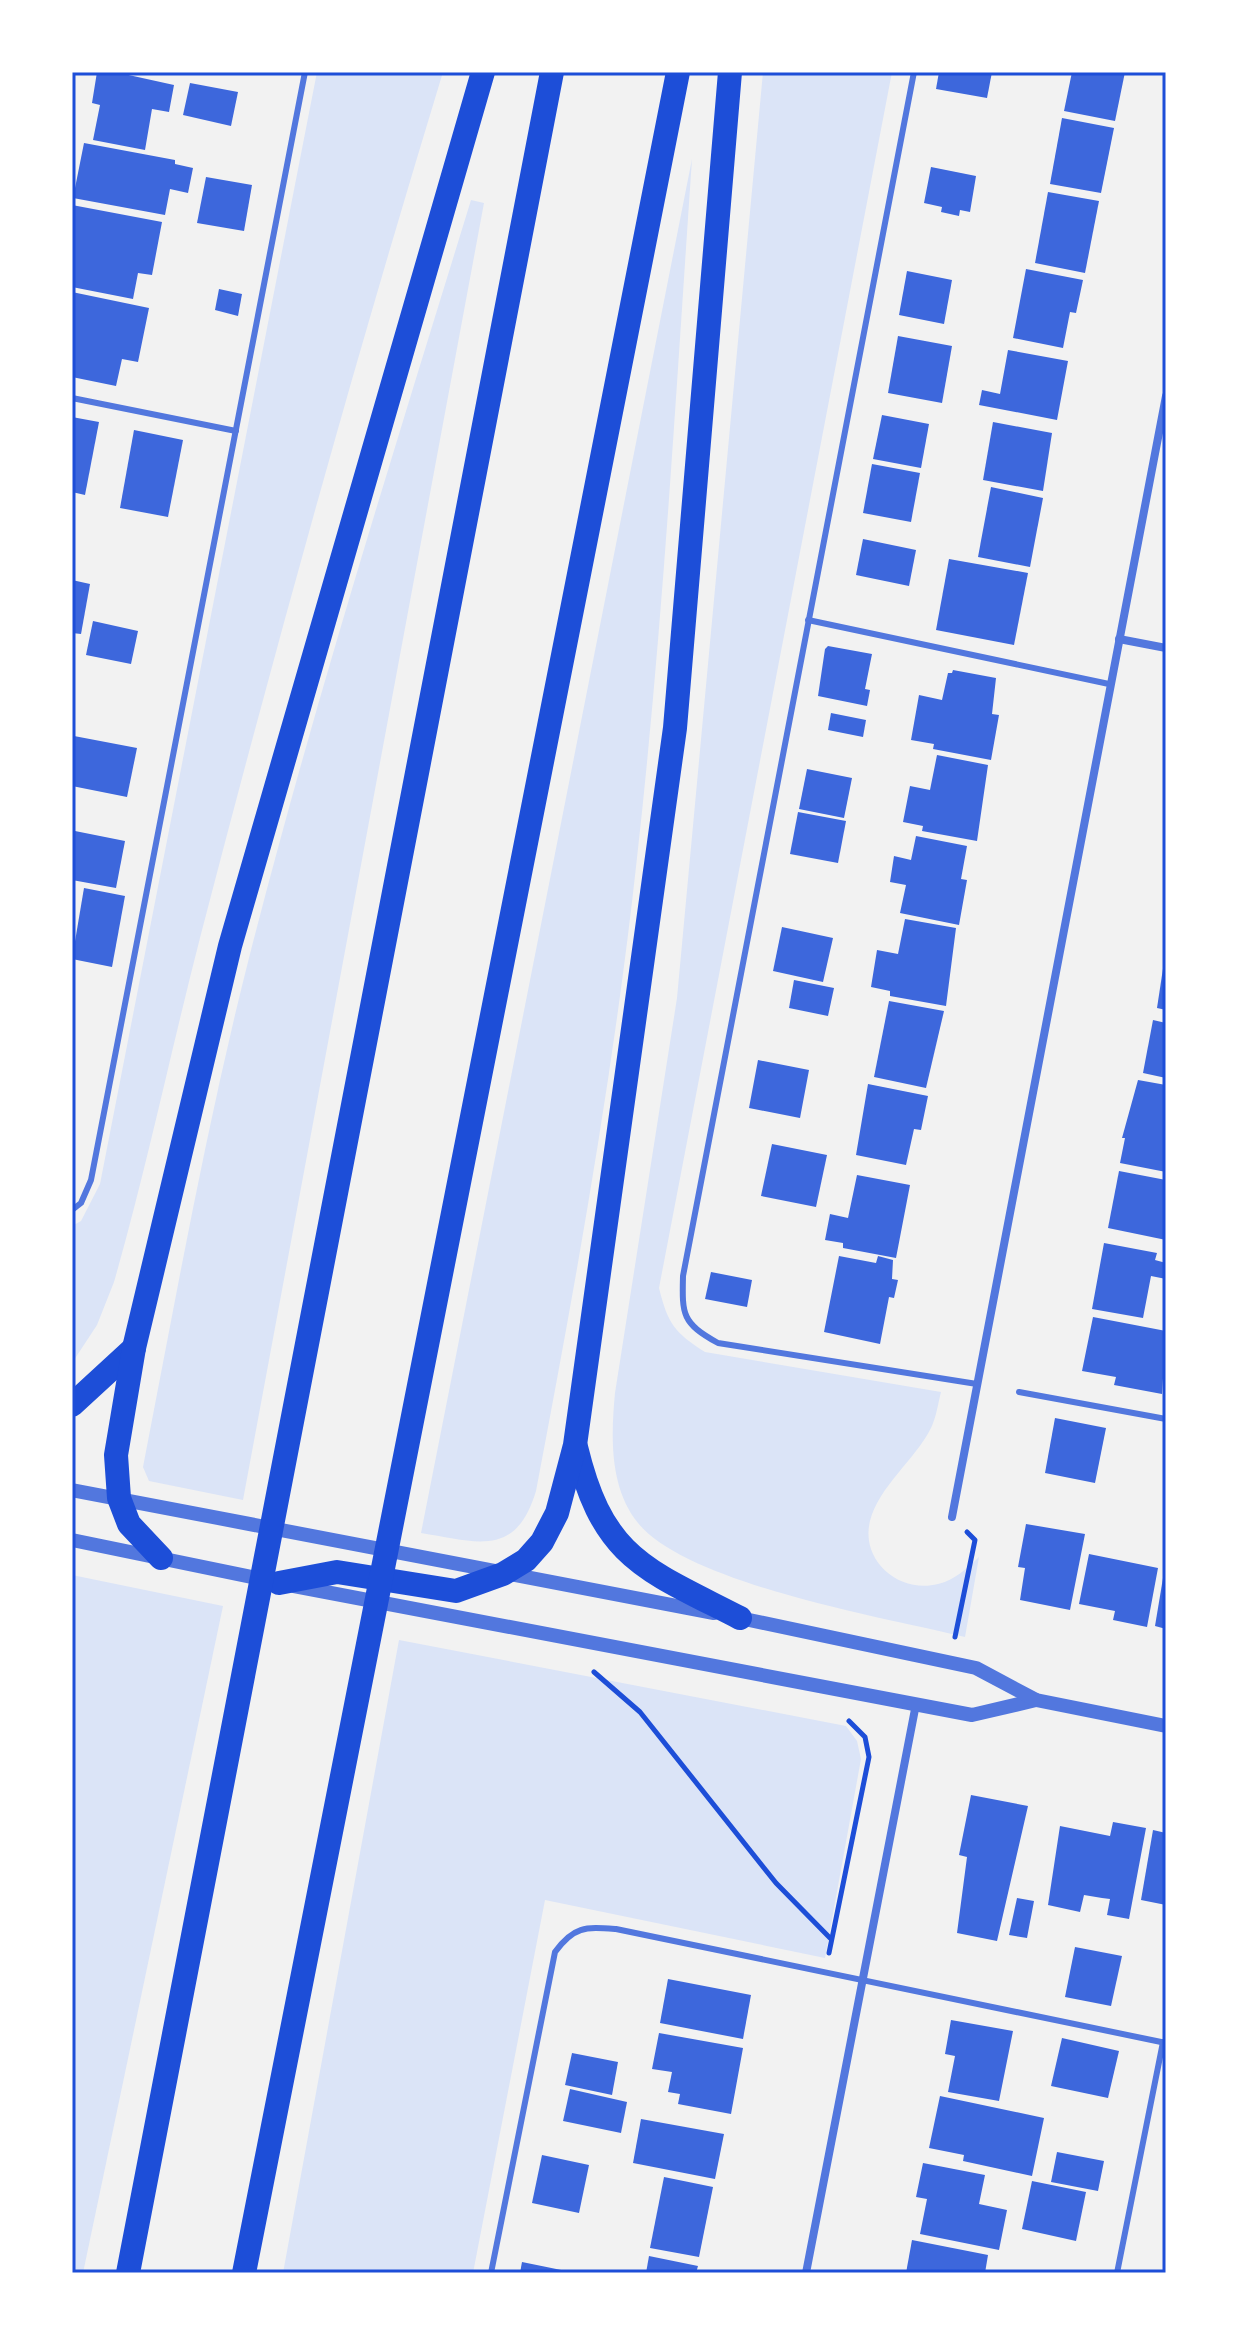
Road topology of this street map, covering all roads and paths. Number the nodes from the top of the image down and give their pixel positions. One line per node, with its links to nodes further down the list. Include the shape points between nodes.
1 (305, 72): 9 (lane)
2 (483, 72): 15 (highway, via 230,946)
3 (552, 72): 39 (highway)
4 (678, 72): 40 (highway)
5 (730, 72): 20 (highway, via 675,728)
6 (914, 72): 10 (lane)
7 (1166, 396): 11 (street)
8 (72, 398): 9 (lane)
9 (236, 431): 14 (lane, via 91,1180)
10 (808, 620): 13 (lane); 16 (lane, via 683,1276 682,1312 694,1329 718,1343)
11 (1119, 639): 12 (street); 13 (street)
12 (1166, 648)
13 (1109, 684): 16 (street)
14 (72, 1210)
15 (134, 1348): 18 (highway); 22 (highway, via 116,1455)
16 (977, 1384): 23 (street)
17 (1019, 1392): 19 (lane)
18 (72, 1405)
19 (1166, 1419)
20 (575, 1445): 26 (highway, via 557,1513 542,1542); 28 (highway, via 587,1492 603,1525 631,1557)
21 (72, 1490): 22 (street)
22 (119, 1498): 25 (highway, via 129,1524); 26 (street)
23 (952, 1517): 29 (path, via 975,1540)
24 (72, 1540): 25 (street)
25 (161, 1558): 27 (street)
26 (503, 1574): 27 (highway, via 456,1591 337,1572); 28 (street)
27 (279, 1583): 32 (street)
28 (740, 1618): 29 (street)
29 (951, 1662): 31 (street, via 976,1668)
30 (605, 1672): 35 (path, via 590,1669 640,1712 776,1883)
31 (1036, 1700): 32 (street, via 972,1715); 34 (street)
32 (916, 1704): 37 (street)
33 (841, 1715): 35 (path, via 865,1737 869,1757)
34 (1166, 1726)
35 (831, 1939): 36 (path)
36 (825, 1973): 37 (lane); 41 (lane, via 616,1929 588,1927 568,1934 555,1952 547,1983)
37 (861, 1982): 38 (lane); 42 (street)
38 (1165, 2042): 43 (lane)
39 (128, 2273)
40 (244, 2273)
41 (491, 2273)
42 (806, 2273)
43 (1117, 2273)

